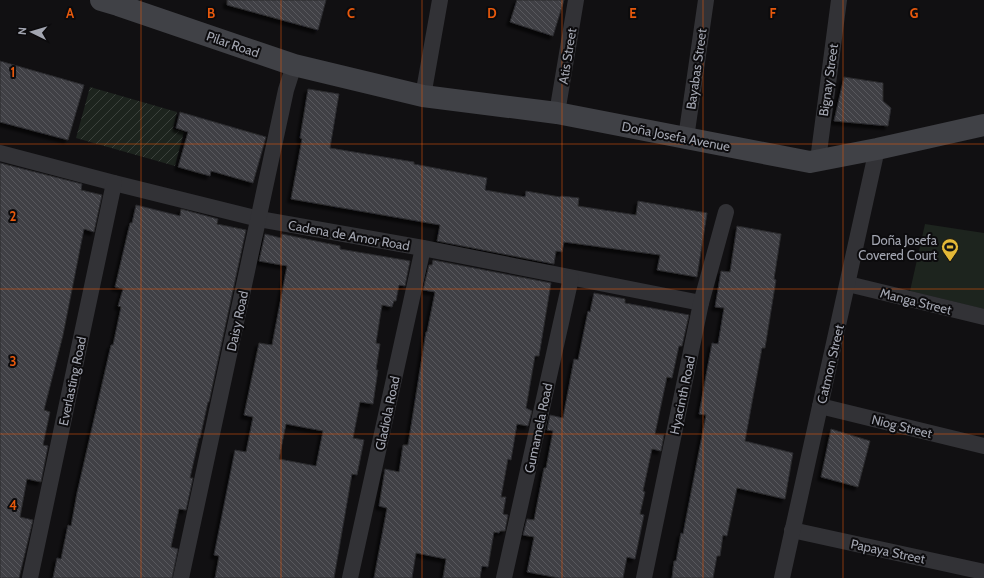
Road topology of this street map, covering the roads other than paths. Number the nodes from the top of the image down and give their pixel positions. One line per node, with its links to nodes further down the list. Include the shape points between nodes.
1 (101, 0): 6 (street, Pilar Road)
2 (440, 0): 8 (street)
3 (576, 0): 9 (street, Atis Street)
4 (706, 0): 11 (street, Bayabas Street)
5 (839, 0): 14 (street, Bignay Street)
6 (294, 65): 7 (street, Pilar Road); 17 (street, Daisy Road, via 286,90)
7 (368, 82): 8 (street, Doña Josefa Avenue)
8 (423, 96): 9 (street, Doña Josefa Avenue)
9 (557, 113): 11 (street, Doña Josefa Avenue)
10 (984, 125): 12 (street, Doña Josefa Avenue)
11 (686, 138): 14 (street, Doña Josefa Avenue, via 810,162)
12 (877, 149): 14 (street, Doña Josefa Avenue); 20 (street, Catmon Street)
13 (0, 153): 15 (street, Cadena de Amor Road)
14 (818, 160)
15 (114, 183): 17 (street, Cadena de Amor Road); 27 (street, Everlasting Road)
16 (726, 212): 21 (street, Hyacinth Road)
17 (259, 219): 18 (street, Cadena de Amor Road); 28 (street, Daisy Road)
18 (423, 248): 19 (street, Cadena de Amor Road); 29 (street, Gladiola Road)
19 (571, 278): 21 (street, Cadena de Amor Road); 30 (street, Gumamela Road)
20 (848, 284): 22 (street, Manga Street); 23 (street, Catmon Street)
21 (701, 303): 31 (street, Hyacinth Road)
22 (984, 317)
23 (820, 406): 24 (street, Niog Street); 25 (street, Catmon Street)
24 (984, 446)
25 (792, 530): 26 (street, Papaya Street); 32 (street, Catmon Street)
26 (984, 572)
27 (30, 578)
28 (181, 578)
29 (350, 578)
30 (504, 578)
31 (644, 578)
32 (782, 578)

